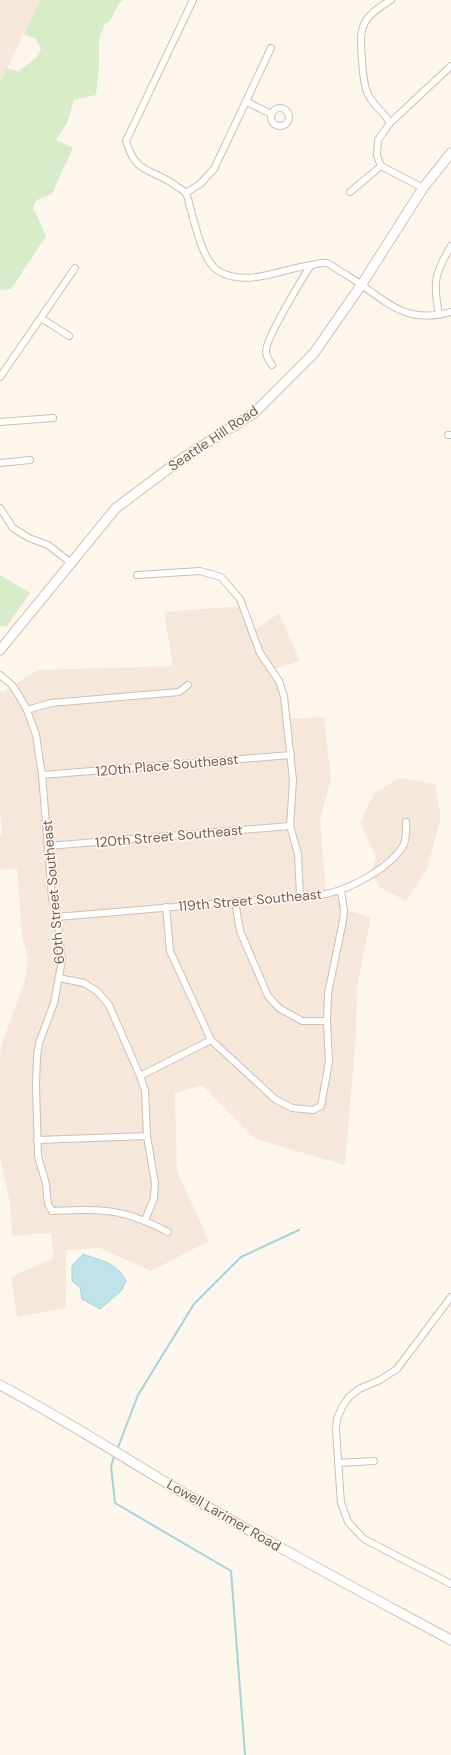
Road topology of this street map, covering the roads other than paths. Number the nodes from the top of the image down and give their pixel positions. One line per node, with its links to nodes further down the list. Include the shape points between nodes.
1 (192, 0): 12 (street, via 126,141 130,155 136,163 147,172 169,181)
2 (391, 0): 7 (street, via 374,10 364,23 360,34 364,80 368,95)
3 (271, 48): 5 (street)
4 (451, 66): 7 (street)
5 (247, 102): 6 (street); 12 (street, via 214,169 200,184)
6 (271, 114)
7 (390, 123): 9 (street, via 378,140 377,156)
8 (451, 153): 10 (main road, Seattle Hill Road)
9 (381, 166): 10 (street); 11 (street)
10 (423, 188): 16 (main road, Seattle Hill Road)
11 (350, 192)
12 (186, 193): 14 (street, via 208,260 217,270 246,278)
13 (451, 246): 18 (street, via 440,265 436,281 435,294)
14 (310, 265): 16 (street, via 326,263); 21 (street, via 266,349 267,358)
15 (75, 268): 19 (street)
16 (362, 284): 18 (street, via 397,310 420,316); 28 (main road, Seattle Hill Road, via 314,353 282,387 254,413 180,460 116,508)
17 (451, 312): 18 (street)
18 (439, 315)
19 (41, 318): 20 (street); 22 (street)
20 (69, 336)
21 (272, 365)
22 (0, 377)
23 (53, 418): 24 (street)
24 (0, 422)
25 (30, 460): 26 (street)
26 (0, 463)
27 (0, 508): 28 (street, via 13,528 29,538 48,545)
28 (71, 563): 30 (main road, Seattle Hill Road)
29 (137, 575): 34 (street, via 200,571 221,577 240,599 260,653 279,682 284,696)
30 (0, 650)
31 (0, 675): 33 (street, 60th Street Southeast, via 12,685)
32 (188, 685): 33 (street, via 179,692 51,703)
33 (27, 710): 35 (street, 60th Street Southeast, via 36,735)
34 (291, 755): 35 (street, 120th Place Southeast); 37 (street, via 293,780)
35 (42, 775): 38 (street, 60th Street Southeast)
36 (406, 822): 39 (street, 119th Street Southeast, via 403,845 394,857)
37 (290, 826): 38 (street, 120th Street Southeast); 40 (street, via 298,854)
38 (48, 846): 43 (street, 60th Street Southeast, via 52,897)
39 (341, 891): 40 (street, 119th Street Southeast); 45 (street, via 343,921 328,994)
40 (300, 896): 41 (street, 119th Street Southeast)
41 (235, 901): 42 (street, 119th Street Southeast); 45 (street, via 240,931 268,996 279,1008 302,1020)
42 (166, 907): 43 (street, 119th Street Southeast); 46 (street, via 170,951)
43 (57, 917): 44 (street, 60th Street Southeast, via 62,960)
44 (59, 978): 47 (street, via 84,984 98,992 109,1005); 49 (street, 60th Street Southeast, via 37,1056)
45 (327, 1021): 46 (street, via 329,1062 321,1106 313,1110 292,1108 274,1099)
46 (211, 1040): 47 (street)
47 (140, 1076): 48 (street, via 145,1091)
48 (147, 1136): 49 (street); 50 (street, via 155,1183 154,1198)
49 (37, 1140): 50 (street, 60th Street Southeast, via 48,1204 52,1211 109,1210)
50 (145, 1220): 51 (street)
51 (168, 1232)
52 (451, 1297): 55 (street, via 397,1369 359,1389 342,1407 336,1430)
53 (0, 1385): 57 (main road, Lowell Larimer Road, via 57,1415 261,1537)
54 (374, 1461): 55 (street)
55 (338, 1465): 56 (street, via 343,1512 356,1531 364,1539)
56 (451, 1584)
57 (451, 1640)

